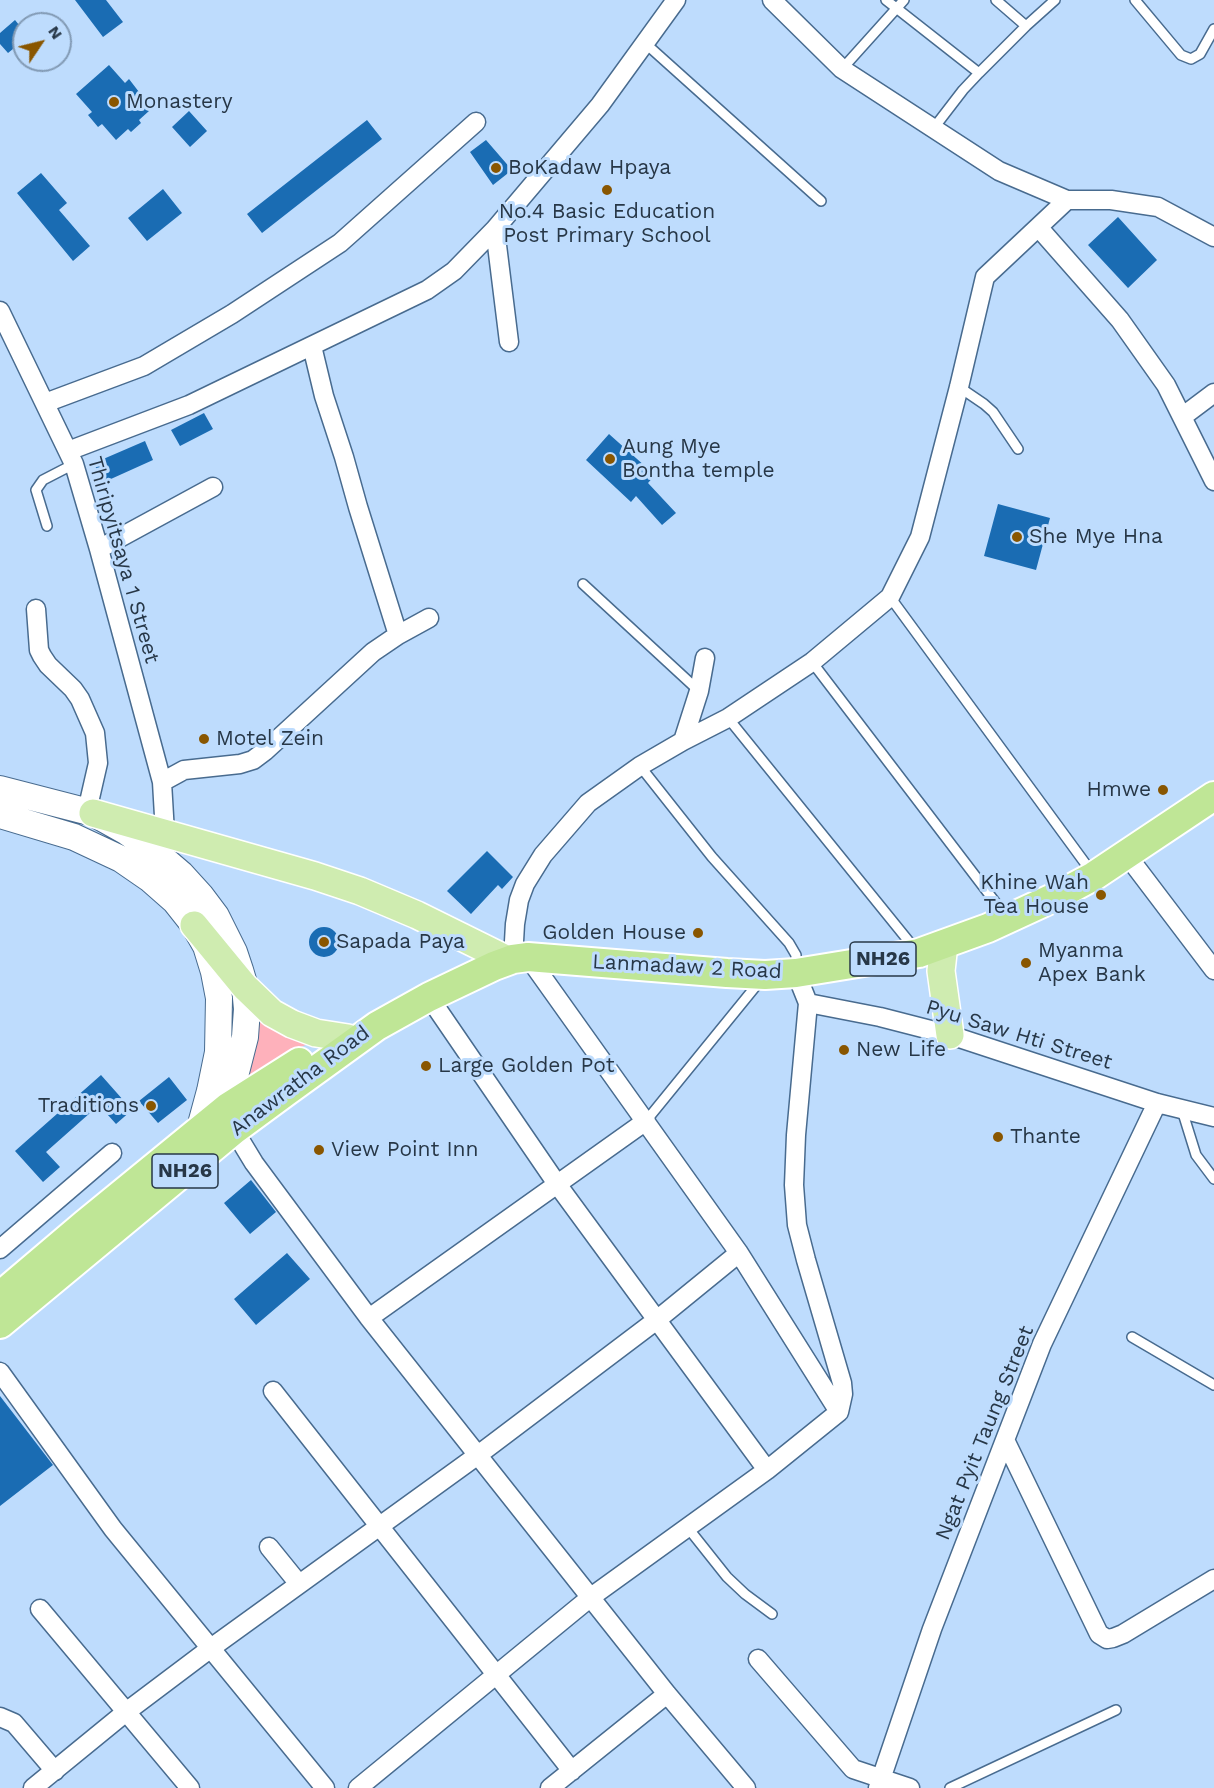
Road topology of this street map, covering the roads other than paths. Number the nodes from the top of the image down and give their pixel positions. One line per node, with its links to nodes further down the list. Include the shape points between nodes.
1 (676, 0): 11 (street)
2 (772, 0): 12 (street)
3 (886, 0): 8 (lane)
4 (903, 0): 8 (lane)
5 (996, 0): 9 (lane)
6 (1055, 0): 9 (lane)
7 (1135, 0): 10 (lane, via 1181,55 1191,59 1200,54)
8 (897, 8): 12 (lane); 13 (lane)
9 (1026, 26): 13 (lane)
10 (1214, 29)
11 (645, 43): 17 (lane); 19 (street, via 600,105)
12 (842, 69): 15 (street)
13 (979, 73): 15 (lane)
14 (476, 122): 26 (street, via 340,243 232,314 144,366)
15 (933, 129): 16 (street, via 999,171)
16 (1067, 200): 18 (street); 20 (street, via 1111,200 1158,207)
17 (821, 201)
18 (1039, 228): 24 (street, via 985,277); 27 (street, via 1120,320 1166,385)
19 (495, 229): 22 (street); 23 (street, via 454,271 427,290)
20 (1214, 237)
21 (0, 311): 26 (street, Thiripyitsaya 1 Street)
22 (509, 342)
23 (312, 346): 29 (street); 38 (street)
24 (959, 387): 28 (lane, via 993,412); 35 (street, via 920,537)
25 (1214, 393): 27 (street)
26 (45, 403): 29 (street, Thiripyitsaya 1 Street)
27 (1182, 417): 30 (street)
28 (1018, 449)
29 (71, 457): 32 (lane, via 36,490); 33 (street, Thiripyitsaya 1 Street)
30 (1214, 481)
31 (213, 487): 33 (street)
32 (47, 526)
33 (99, 549): 45 (street, Thiripyitsaya 1 Street)
34 (583, 584): 41 (lane)
35 (890, 597): 40 (street); 52 (lane)
36 (36, 609): 48 (street, via 42,657 80,699 95,733 98,763)
37 (429, 618): 38 (street)
38 (398, 635): 45 (street, via 373,652 253,760 184,770)
39 (705, 658): 41 (street)
40 (812, 662): 42 (street); 53 (lane)
41 (699, 691): 43 (street)
42 (728, 717): 43 (street); 55 (lane)
43 (683, 741): 44 (street)
44 (640, 766): 56 (street, via 588,803 543,855 519,900 515,924); 58 (lane, via 712,857 789,943 796,955)
45 (162, 782): 50 (street, Thiripyitsaya 1 Street)
46 (0, 789): 48 (main road, Anawratha Road)
47 (1214, 796): 51 (highway, Lanmadaw 2 Road / NH26)
48 (90, 812): 50 (main road); 60 (main road, Anawratha Road, via 127,832 182,874 216,916 234,952)
49 (0, 815): 54 (main road, Anawratha Road, via 74,837 121,859 175,901)
50 (165, 833): 56 (main road, via 360,891)
51 (1126, 854): 52 (highway, Lanmadaw 2 Road / NH26); 57 (street)
52 (1094, 876): 53 (highway, Lanmadaw 2 Road / NH26)
53 (1008, 920): 55 (highway, Lanmadaw 2 Road / NH26)
54 (194, 925): 60 (main road); 71 (main road, Anawratha Road, via 206,946 219,998 218,1052)
55 (931, 949): 58 (highway, Lanmadaw 2 Road / NH26); 64 (main road, via 941,970)
56 (517, 959): 59 (highway, Lanmadaw 2 Road / NH26); 61 (highway, NH26); 70 (street)
57 (1214, 970)
58 (796, 973): 59 (highway, Lanmadaw 2 Road / NH26); 62 (street)
59 (765, 975): 70 (lane)
60 (245, 987): 65 (main road, via 292,1024); 69 (main road, Anawratha Road, via 247,1009)
61 (429, 997): 63 (highway, NH26); 74 (street)
62 (808, 1003): 64 (street, Pyu Saw Hti Street); 85 (street, via 794,1185 797,1225 842,1383)
63 (377, 1026): 65 (highway, Anawratha Road / NH26); 69 (highway, Anawratha Road / NH26)
64 (950, 1035): 66 (street, Pyu Saw Hti Street)
65 (348, 1038): 69 (highway, Anawratha Road / NH26, via 291,1066)
66 (1157, 1103): 67 (street, Pyu Saw Hti Street); 86 (street, Ngat Pyit Taung Street, via 1042,1344)
67 (1182, 1110): 68 (street, Pyu Saw Hti Street); 73 (lane, via 1196,1155)
68 (1214, 1117)
69 (231, 1118): 71 (highway, Anawratha Road / NH26); 78 (street, via 254,1163)
70 (646, 1121): 74 (street); 76 (street)
71 (206, 1140): 77 (highway, Anawratha Road / NH26, via 85,1224); 80 (highway, Anawratha Road / NH26, via 187,1169)
72 (112, 1153): 75 (street)
73 (1214, 1179)
74 (557, 1184): 78 (street); 79 (street)
75 (0, 1249)
76 (739, 1253): 79 (street); 85 (street)
77 (0, 1296)
78 (369, 1318): 87 (street)
79 (658, 1319): 87 (street); 88 (street)
80 (0, 1324)
81 (1132, 1336): 83 (lane)
82 (0, 1372): 97 (street, via 113,1528)
83 (1214, 1385)
84 (273, 1391): 89 (street)
85 (838, 1412): 88 (street)
86 (1005, 1440): 92 (street, via 1099,1634 1107,1639 1123,1634); 106 (street, Ngat Pyit Taung Street, via 932,1629)
87 (478, 1455): 89 (street); 94 (street)
88 (767, 1470): 90 (street)
89 (379, 1527): 93 (street); 99 (street)
90 (688, 1528): 94 (street); 96 (lane, via 727,1577)
91 (269, 1547): 93 (street)
92 (1214, 1579)
93 (299, 1584): 97 (street)
94 (591, 1597): 99 (street); 100 (street)
95 (40, 1609): 102 (street)
96 (772, 1614)
97 (211, 1648): 102 (street); 108 (street)
98 (758, 1659): 106 (street, via 853,1769)
99 (496, 1676): 104 (street); 109 (street)
100 (667, 1694): 104 (street); 111 (street)
101 (1116, 1710): 113 (lane)
102 (126, 1712): 105 (street); 107 (street)
103 (0, 1717): 105 (street, via 20,1730)
104 (572, 1771): 110 (street)
105 (47, 1781)
106 (879, 1783): 112 (street)
107 (190, 1788)
108 (325, 1788)
109 (358, 1788)
110 (550, 1788)
111 (746, 1788)
112 (910, 1788)
113 (950, 1788)

